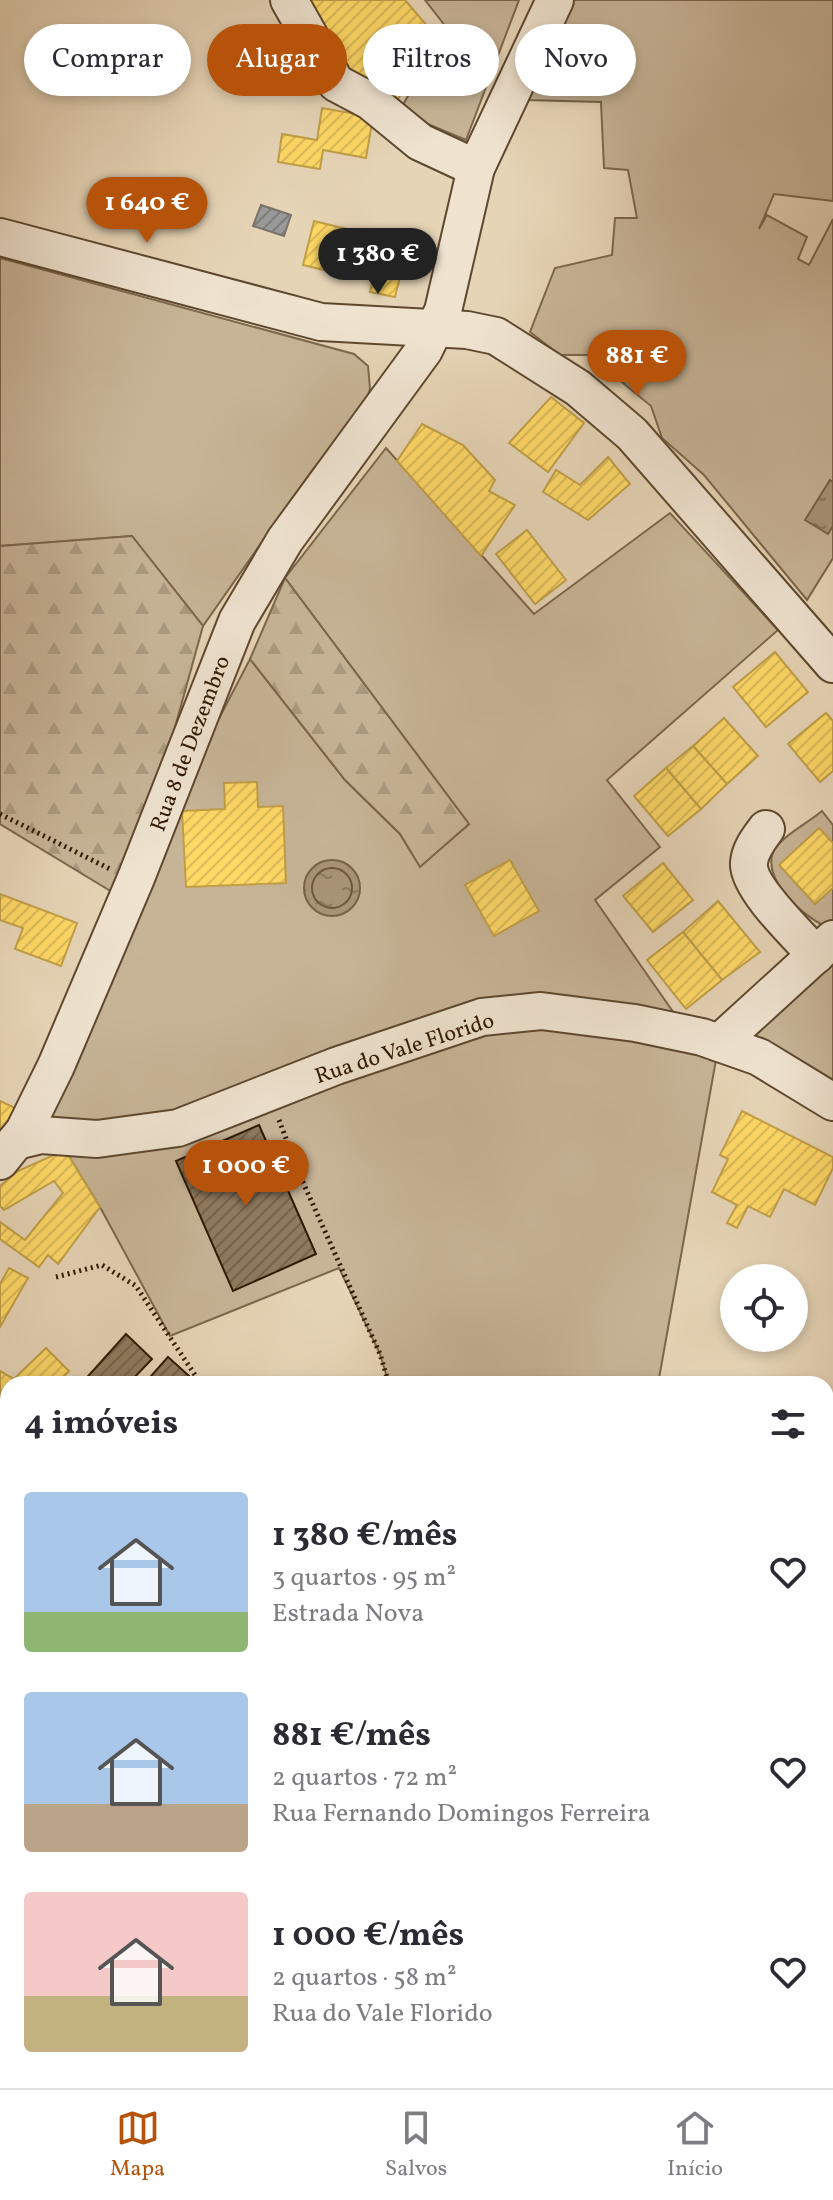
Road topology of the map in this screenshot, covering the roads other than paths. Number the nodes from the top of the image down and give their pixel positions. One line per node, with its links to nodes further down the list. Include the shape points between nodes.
1 (289, 0): 3 (street, via 336,83 370,101 420,142)
2 (555, 0): 3 (street, Rua 8 de Dezembro)
3 (476, 168): 5 (street, Rua 8 de Dezembro, via 443,311)
4 (0, 237): 5 (street, via 321,322 361,343)
5 (429, 340): 6 (street, via 522,353 578,388 632,434); 11 (street, Rua 8 de Dezembro, via 285,540 237,621 56,1066)
6 (833, 664)
7 (766, 829): 8 (street, via 748,866 754,883)
8 (824, 947): 9 (street)
9 (719, 1043): 10 (street, Rua do Vale Florido, via 759,1057); 11 (street, Rua do Vale Florido, via 635,1023 541,1011 482,1017 178,1128 97,1139 41,1135)
10 (833, 1102)
11 (8, 1151)

